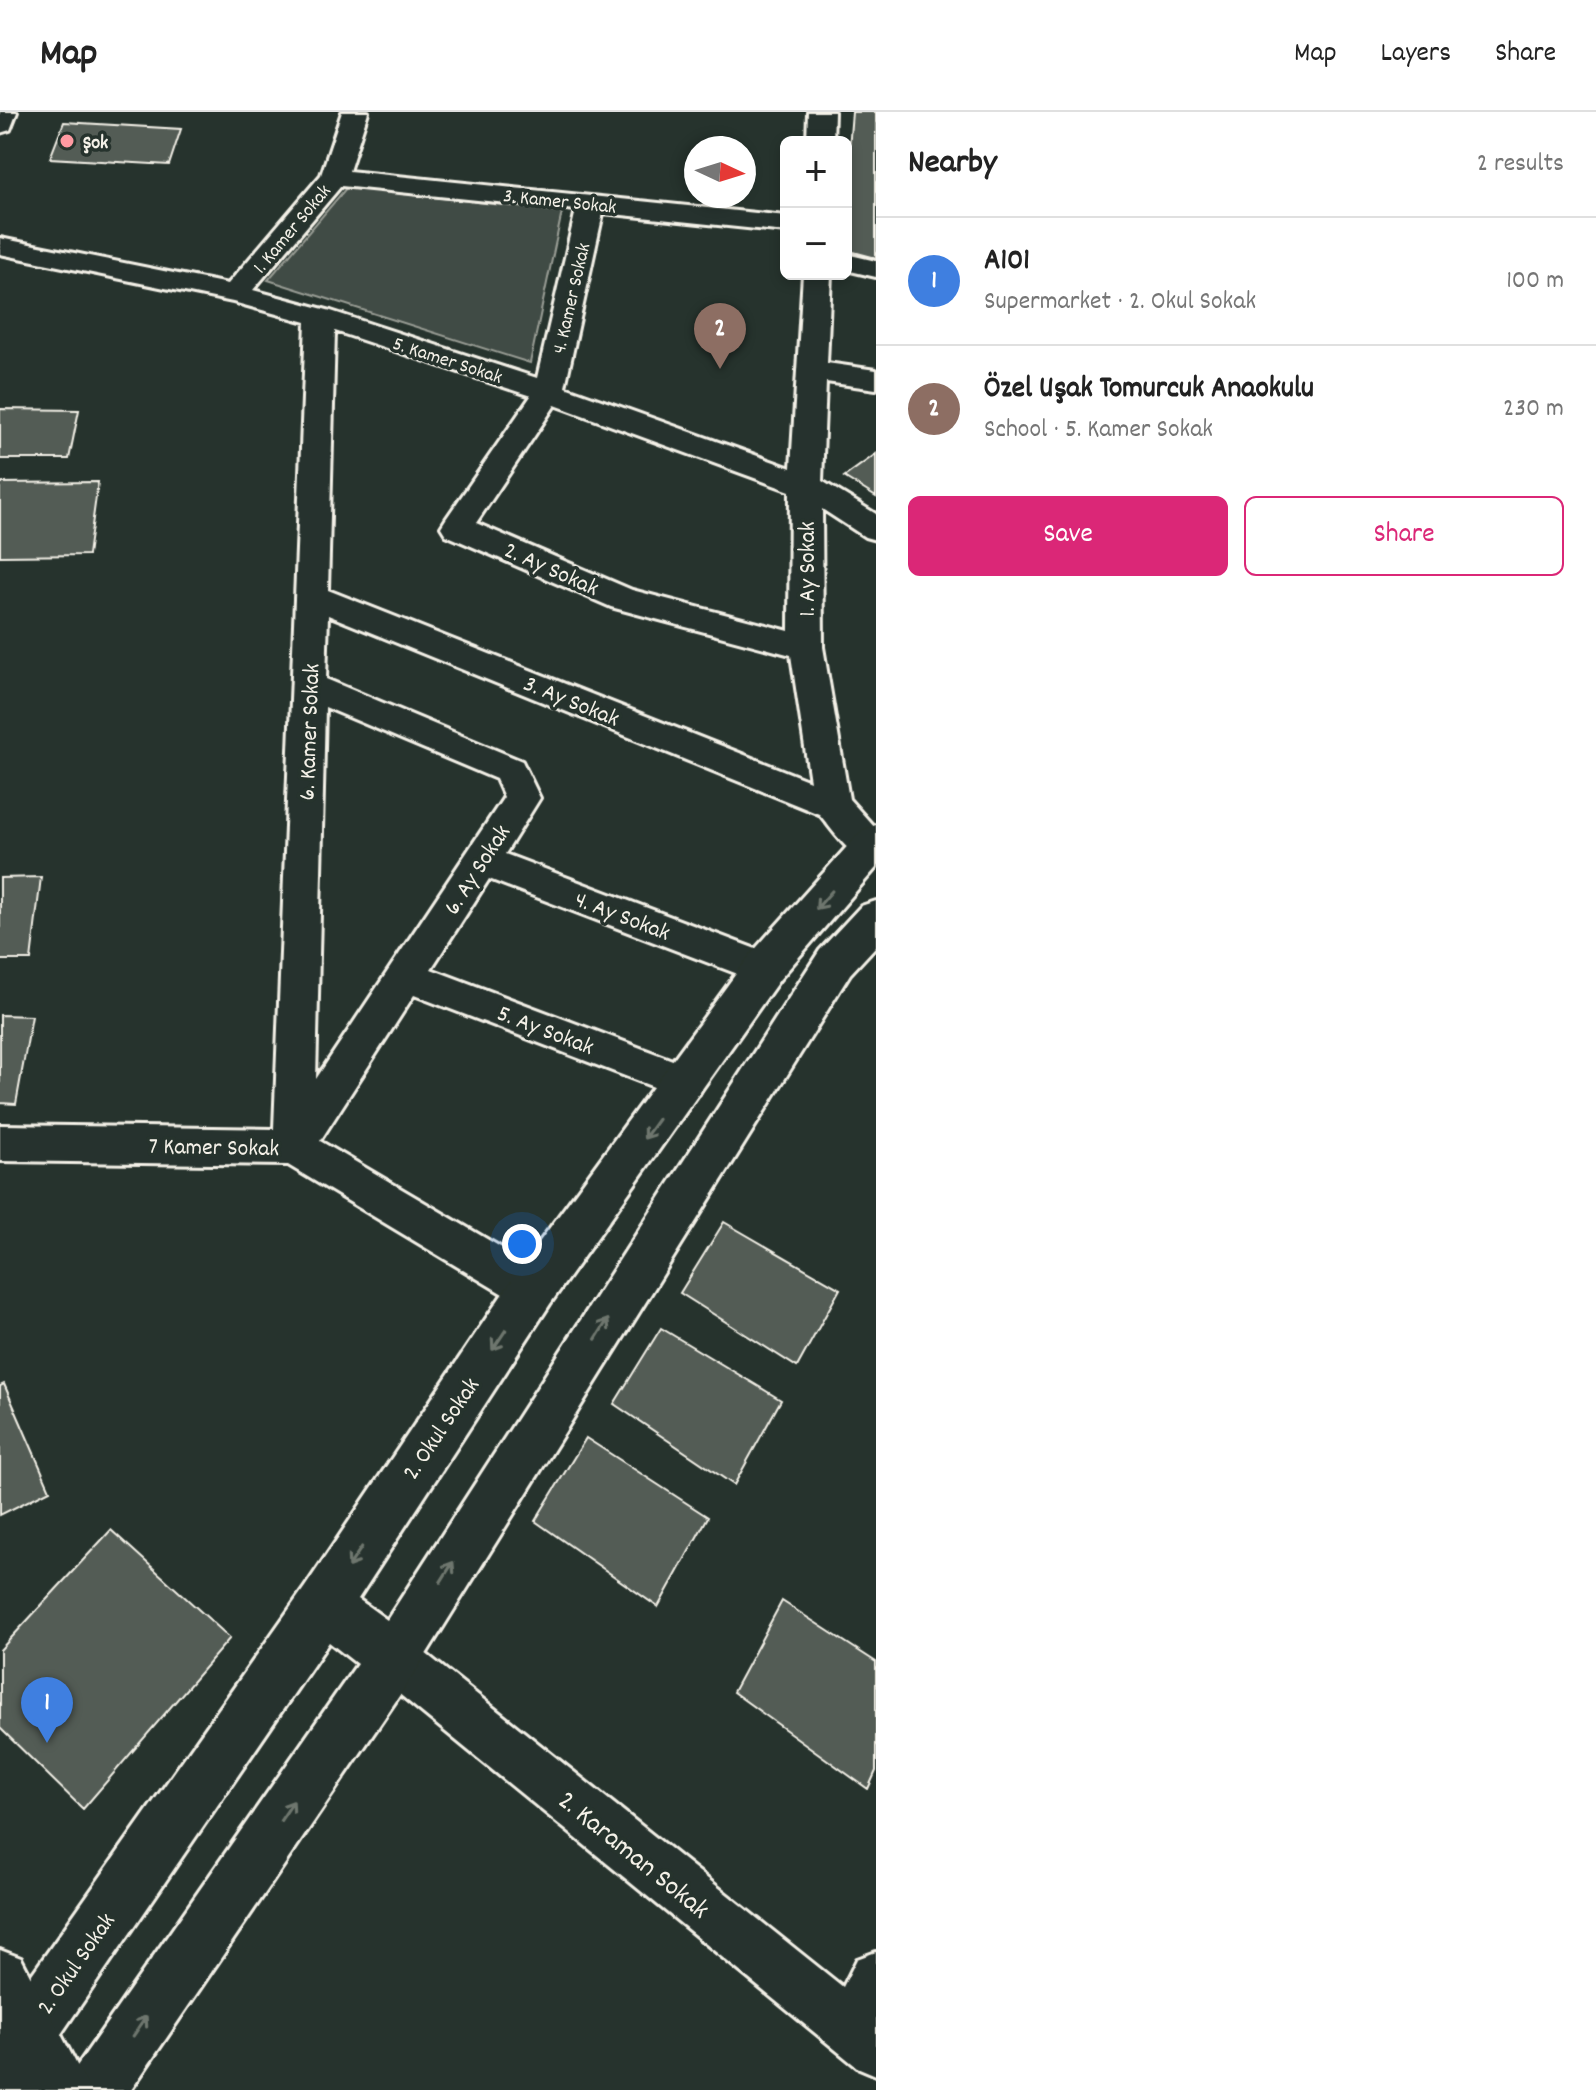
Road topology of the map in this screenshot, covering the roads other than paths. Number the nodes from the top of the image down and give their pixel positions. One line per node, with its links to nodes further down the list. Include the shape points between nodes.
1 (3, 112): 4 (street)
2 (355, 112): 6 (street, 1. Kamer Sokak)
3 (821, 112): 5 (street)
4 (0, 124)
5 (820, 136)
6 (334, 177): 7 (street, 3. Kamer Sokak); 13 (street, 1. Kamer Sokak)
7 (591, 204): 8 (street, 3. Kamer Sokak); 17 (street, 4. Kamer Sokak)
8 (780, 223)
9 (0, 246): 13 (street, 5. Kamer Sokak)
10 (852, 263): 11 (street)
11 (876, 269)
12 (817, 280): 15 (street, 1. Ay Sokak)
13 (235, 294): 14 (street, 5. Kamer Sokak)
14 (321, 317): 17 (street, 5. Kamer Sokak); 20 (street, 6. Kamer Sokak)
15 (813, 371): 16 (street); 18 (street, 1. Ay Sokak)
16 (876, 380)
17 (549, 392): 18 (street, 5. Kamer Sokak); 21 (street, 2. Ay Sokak, via 457,527 623,599)
18 (806, 485): 19 (street, 5. Kamer Sokak); 21 (street, 1. Ay Sokak)
19 (876, 529)
20 (312, 596): 22 (street, 6. Kamer Sokak); 23 (street, 3. Ay Sokak)
21 (806, 647): 23 (street, 1. Ay Sokak)
22 (309, 686): 25 (street, 6. Ay Sokak, via 510,770 522,798); 31 (street, 6. Kamer Sokak)
23 (832, 804): 24 (street)
24 (874, 846): 27 (street, 2. Okul Sokak, one-way to 27)
25 (482, 861): 27 (street, 4. Ay Sokak); 28 (street, 6. Ay Sokak)
26 (876, 918): 34 (street, one-way to 26, via 835,962)
27 (764, 968): 29 (street, 2. Okul Sokak)
28 (407, 976): 29 (street, 5. Ay Sokak); 31 (street, 6. Ay Sokak)
29 (685, 1082): 32 (street, 2. Okul Sokak, one-way to 32)
30 (0, 1143): 31 (street, 7 Kamer Sokak)
31 (294, 1147): 32 (street, 7 Kamer Sokak)
32 (533, 1289): 33 (street, 2. Okul Sokak, one-way to 33)
33 (323, 1605): 34 (street); 37 (street, 2. Okul Sokak)
34 (393, 1658): 38 (street, 2. Karaman Sokak); 41 (street, one-way to 34)
35 (876, 1978): 38 (street)
36 (0, 1979): 37 (street)
37 (27, 2032): 39 (street, 2. Okul Sokak); 40 (street)
38 (864, 2038)
39 (0, 2087)
40 (60, 2090)
41 (96, 2090)

